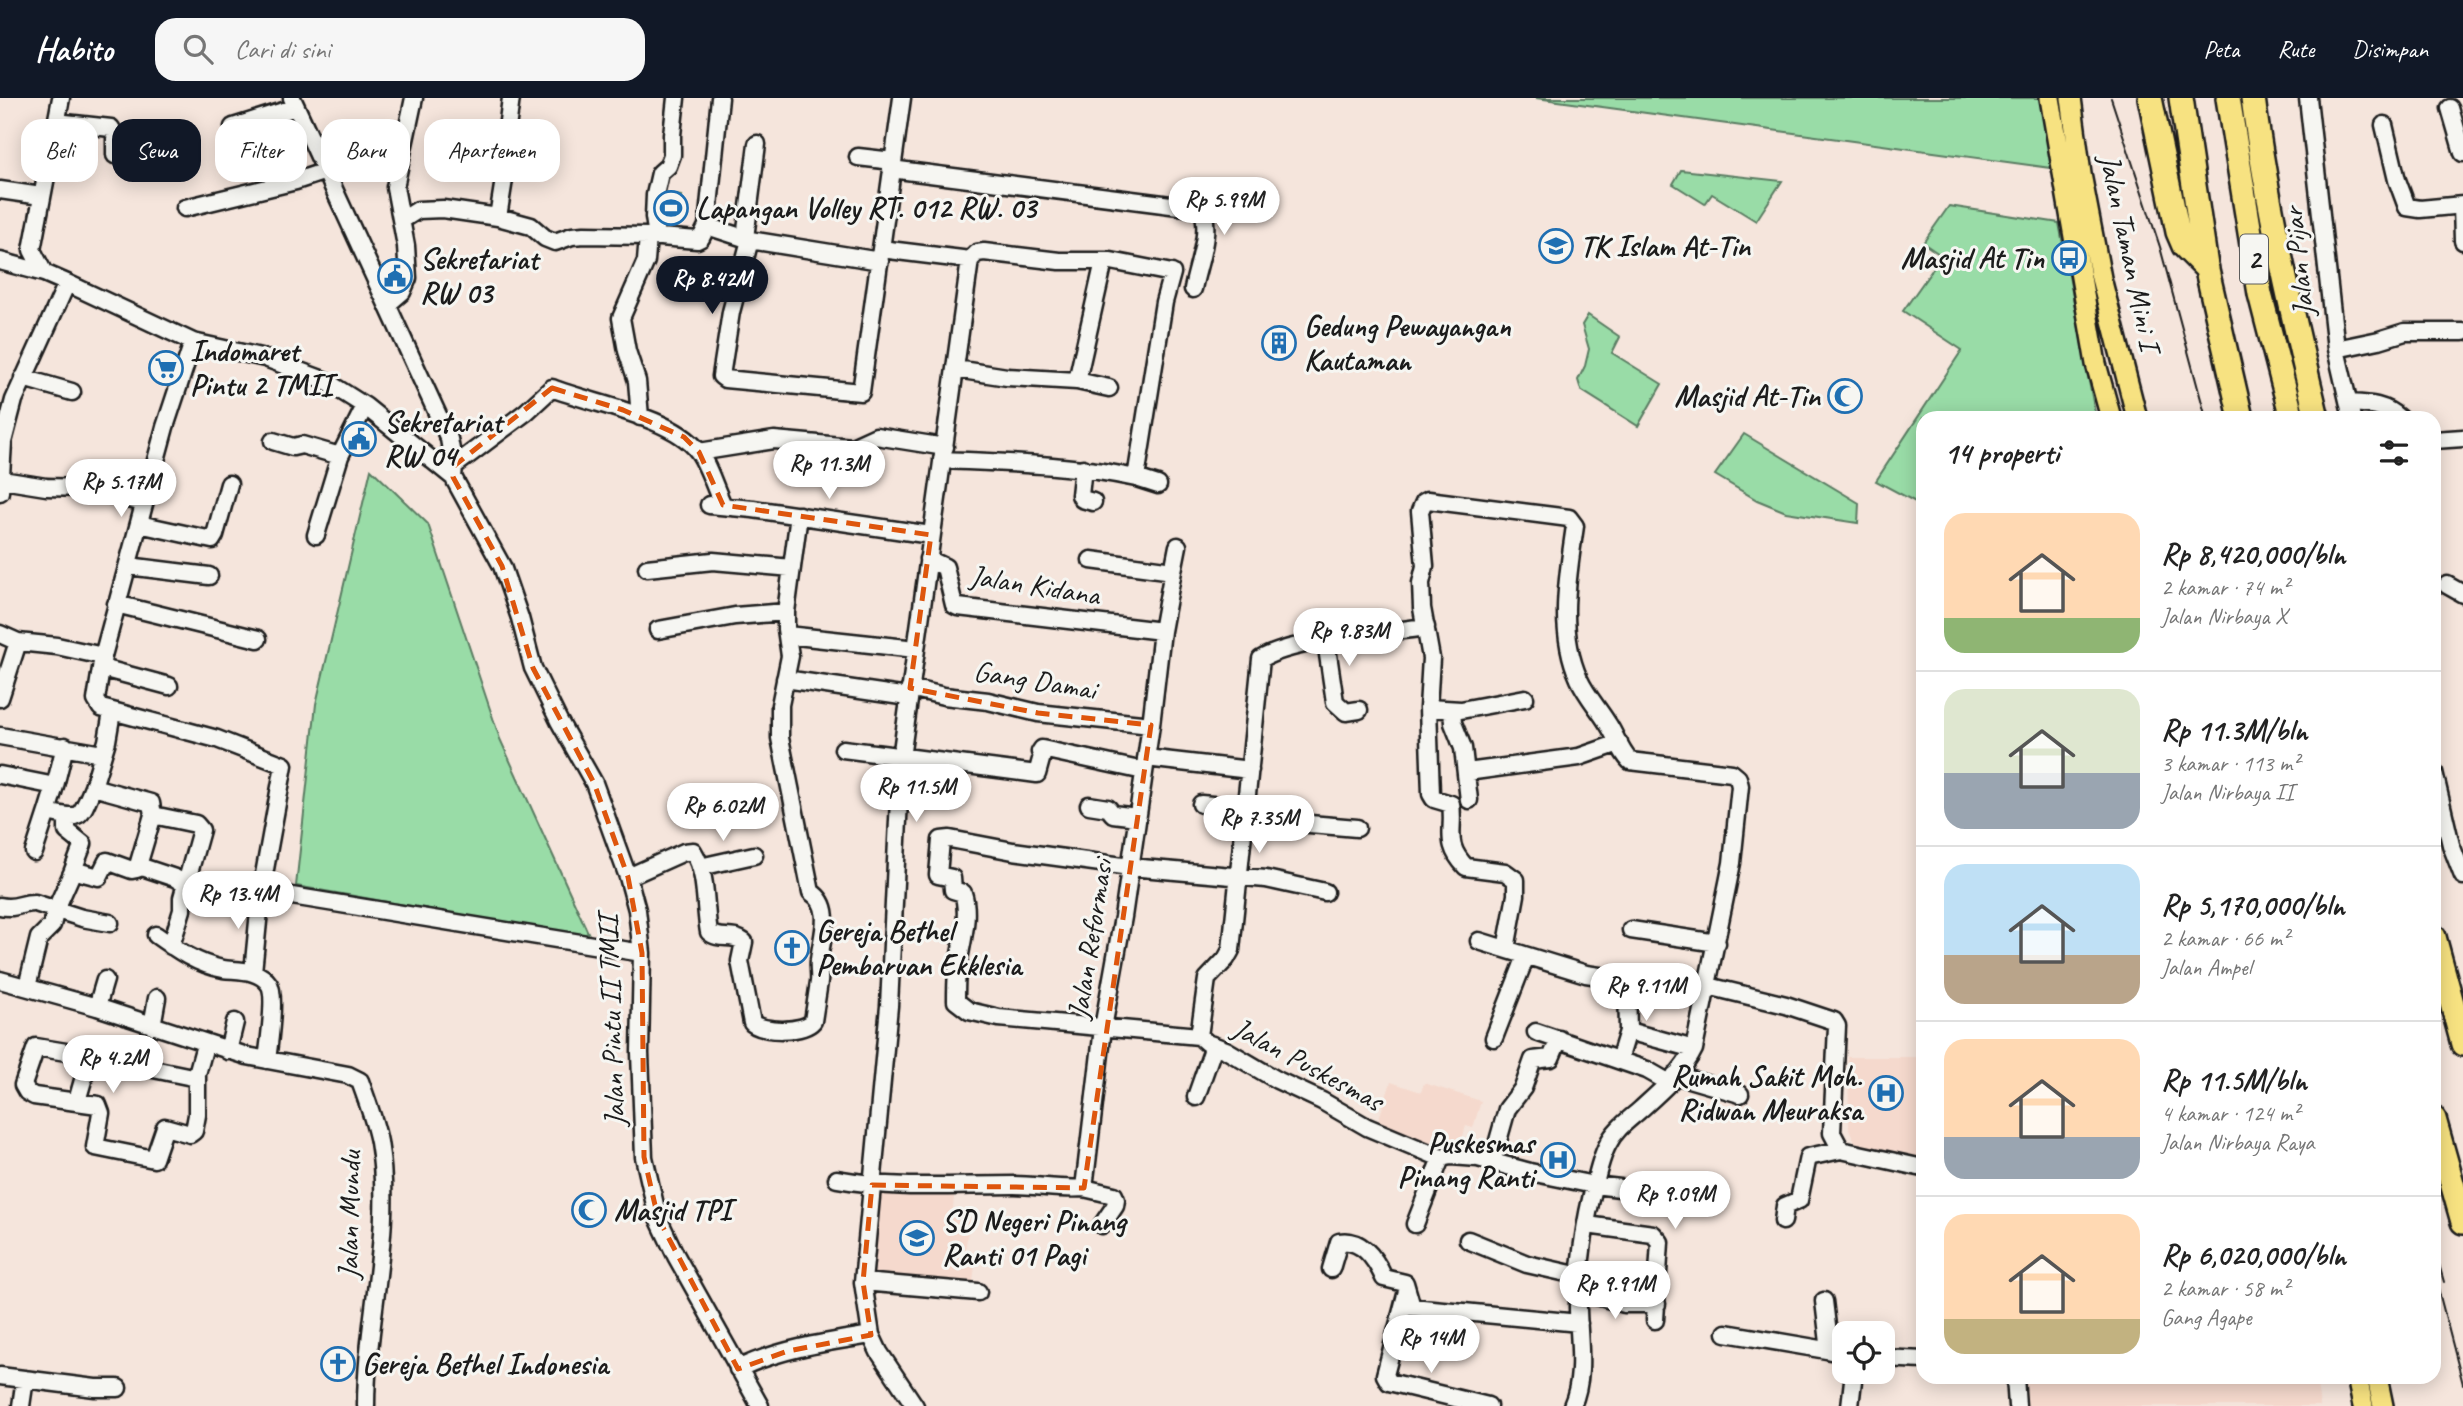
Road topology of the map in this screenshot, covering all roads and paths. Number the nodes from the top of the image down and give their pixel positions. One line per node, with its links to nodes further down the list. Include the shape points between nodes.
1 (61, 98): 17 (street)
2 (414, 98): 34 (street, via 395,187)
3 (511, 98): 33 (street)
4 (676, 98): 36 (street, via 672,155 660,173)
5 (720, 98): 35 (street)
6 (902, 98): 25 (street)
7 (2050, 98): 58 (main road, Jalan Taman Mini I, via 2096,363)
8 (2071, 98): 59 (main road, Jalan Taman Mini I, via 2101,278)
9 (2150, 98): 19 (highway)
10 (2160, 98): 19 (highway)
11 (2180, 98): 43 (highway, 2)
12 (2228, 98): 61 (highway, 2, via 2260,294)
13 (2253, 98): 62 (highway, via 2284,279)
14 (2308, 98): 51 (street, Jalan Pijar)
15 (294, 102): 18 (street); 24 (street)
16 (2450, 108): 22 (street)
17 (57, 119)
18 (253, 119)
19 (2154, 122): 43 (highway, via 2178,232 2184,246)
20 (2384, 125): 31 (street, via 2407,207)
21 (757, 144): 37 (street)
22 (2463, 153)
23 (858, 157): 25 (street)
24 (321, 160)
25 (892, 165): 39 (street); 46 (street, via 1198,209 1204,213 1206,227)
26 (321, 173): 32 (street)
27 (44, 182): 30 (street)
28 (331, 182): 47 (street)
29 (0, 190): 30 (street)
30 (41, 196): 44 (street, via 32,250)
31 (2463, 205): 38 (street)
32 (185, 208)
33 (498, 216): 34 (street, via 418,210); 36 (street, via 531,226 555,242 584,235)
34 (402, 220): 47 (street, via 408,278 402,292)
35 (707, 226): 36 (street, via 697,240); 37 (street)
36 (653, 237): 65 (street, via 621,318 637,382)
37 (747, 239): 39 (street); 39 (street, via 721,376 860,400)
38 (2463, 242)
39 (881, 255): 40 (street)
40 (970, 260): 41 (street, via 979,252); 52 (street)
41 (1104, 261): 54 (street); 74 (street, via 1172,273)
42 (1, 264): 44 (street)
43 (2207, 269): 60 (highway, 2)
44 (44, 273): 45 (street)
45 (67, 283): 49 (street); 53 (street)
46 (1193, 289)
47 (388, 304): 73 (street, via 449,439)
48 (2457, 332): 50 (street); 51 (street, via 2405,332)
49 (193, 342): 57 (street, via 279,362 324,380); 79 (street)
50 (2463, 345)
51 (2336, 349): 63 (street, Jalan Pijar)
52 (956, 369): 54 (street); 70 (street)
53 (23, 378): 56 (street); 77 (street, via 3,442)
54 (1077, 382): 55 (street)
55 (1109, 388)
56 (72, 392)
57 (365, 406): 71 (street); 73 (street)
58 (2109, 411)
59 (2135, 411)
60 (2239, 411)
61 (2290, 411)
62 (2315, 411)
63 (2351, 411): 64 (street, via 2374,404)
64 (2391, 411)
65 (640, 417): 69 (street, via 684,436); 73 (street, via 552,388)
66 (2463, 438): 67 (street)
67 (2441, 440)
68 (274, 441): 71 (street)
69 (699, 453): 70 (street, via 774,440 852,447 876,436); 80 (street, via 716,505)
70 (944, 454): 72 (street); 83 (street)
71 (340, 456): 82 (street)
72 (1083, 468): 74 (street); 78 (street, via 1080,495)
73 (454, 472): 146 (street, Jalan Pintu II TMII, via 502,566 533,668 594,783)
74 (1136, 478): 76 (street)
75 (229, 484): 81 (street, via 213,540)
76 (1158, 485)
77 (1, 486): 79 (street, via 83,488)
78 (1093, 502)
79 (144, 503): 81 (street)
80 (799, 515): 83 (street); 89 (street)
81 (139, 524): 87 (street)
82 (316, 535)
83 (931, 535): 85 (street)
84 (1178, 546): 90 (street, Jalan Reformasi)
85 (928, 559): 98 (street, Jalan Kidana, via 945,567 958,607); 104 (street)
86 (1091, 560): 90 (street)
87 (128, 566): 91 (street); 94 (street)
88 (647, 568): 89 (street, via 713,561)
89 (792, 568): 95 (street)
90 (1173, 572): 98 (street, Jalan Reformasi)
91 (209, 576)
92 (2447, 585): 93 (street)
93 (2463, 594)
94 (116, 604): 101 (street); 105 (street)
95 (786, 612): 97 (street); 100 (street)
96 (1426, 627): 102 (street); 111 (street, via 1431,658); 117 (street, via 1421,583 1425,566 1420,511 1424,502 1569,518 1575,526 1567,574 1569,649 1580,681)
97 (658, 630)
98 (1162, 631): 115 (street, Jalan Reformasi)
99 (0, 634): 103 (street)
100 (787, 635): 104 (street); 106 (street, via 790,656)
101 (258, 639)
102 (1326, 641): 112 (street, via 1335,702 1346,712); 123 (street, via 1261,659)
103 (18, 642): 105 (street, via 57,646); 108 (street)
104 (916, 649): 109 (street)
105 (102, 662): 107 (street); 114 (street, via 96,701)
106 (785, 679): 109 (street, Gang Damai); 141 (street, via 781,745 811,892 823,906 825,935 813,1021 800,1030 752,1023 740,961 744,942 709,932)
107 (170, 686)
108 (1, 688)
109 (909, 692): 115 (street, Gang Damai, via 988,701 1038,713); 121 (street)
110 (1525, 698): 113 (street)
111 (1428, 708): 113 (street); 158 (street, via 1431,794 1451,804 1450,841 1466,867 1505,872 1516,880)
112 (1359, 710)
113 (1452, 710): 124 (street)
114 (112, 712): 120 (street); 148 (street, via 247,748 284,765)
115 (1152, 724): 122 (street, Jalan Reformasi)
116 (0, 736): 118 (street)
117 (1619, 743): 124 (street, via 1578,757); 156 (street, via 1630,761 1738,778 1735,837)
118 (65, 747): 120 (street); 126 (street)
119 (843, 749): 121 (street)
120 (102, 754): 127 (street)
121 (901, 758): 122 (street, via 1037,774 1042,749); 197 (street, via 889,1006)
122 (1145, 765): 123 (street); 136 (street, Jalan Reformasi)
123 (1250, 770): 134 (street)
124 (1467, 772): 128 (street)
125 (0, 775): 126 (street)
126 (55, 786): 132 (street)
127 (93, 787): 133 (street, via 151,803); 135 (street, via 77,816)
128 (1469, 800)
129 (2441, 802): 143 (street)
130 (1201, 804): 134 (street)
131 (1088, 805): 136 (street)
132 (47, 812): 135 (street); 138 (street)
133 (153, 815): 140 (street); 147 (street, via 196,824 201,830)
134 (1245, 815): 137 (street, via 1268,823); 145 (street)
135 (67, 817): 144 (street, via 67,831 83,845)
136 (1137, 817): 142 (street, Jalan Reformasi)
137 (1357, 828)
138 (34, 852)
139 (754, 855): 141 (street)
140 (139, 866): 144 (street, via 132,870 107,861 99,877); 147 (street)
141 (701, 867): 146 (street, via 695,853 687,851)
142 (1130, 867): 145 (street); 172 (street, Jalan Reformasi); 172 (street, via 941,840 937,875 952,877 953,890 965,898 958,1004 999,1018)
143 (2462, 869)
144 (72, 873): 151 (street)
145 (1239, 876): 149 (street); 175 (street, via 1231,950 1207,979)
146 (628, 877): 159 (street, Jalan Pintu II TMII)
147 (186, 885): 157 (street)
148 (261, 891): 159 (street); 162 (street)
149 (1325, 892)
150 (0, 906): 151 (street, via 18,908 28,902)
151 (56, 909): 152 (street); 166 (street, via 52,925 39,938)
152 (110, 923)
153 (1631, 930): 156 (street)
154 (156, 935): 157 (street)
155 (1479, 941): 158 (street)
156 (1717, 943): 167 (street)
157 (171, 946): 162 (street, via 212,966)
158 (1506, 949): 160 (street)
159 (642, 953): 220 (street, Jalan Pintu II TMII, via 645,1157 658,1218)
160 (1526, 956): 164 (street, via 1586,974); 176 (street)
161 (2441, 963): 178 (highway)
162 (253, 972): 184 (street, via 267,981 271,990)
163 (105, 980): 169 (street)
164 (1627, 980): 167 (street); 174 (street)
165 (1, 984): 166 (street)
166 (27, 987): 169 (street)
167 (1708, 989): 181 (street); 191 (street, via 1786,1005 1834,1021 1832,1133)
168 (157, 998): 171 (street)
169 (97, 1007): 171 (street)
170 (235, 1022): 182 (street)
171 (152, 1027): 179 (street)
172 (1103, 1028): 175 (street); 199 (street, Jalan Reformasi)
173 (1536, 1031): 177 (street)
174 (1628, 1031): 181 (street); 185 (street)
175 (1199, 1036): 180 (street, Jalan Puskesmas)
176 (1494, 1038)
177 (1559, 1039): 185 (street); 194 (street, via 1550,1058 1533,1060 1524,1088 1507,1109)
178 (2463, 1044)
179 (205, 1045): 182 (street); 186 (street)
180 (1214, 1046): 189 (street); 192 (street, Jalan Puskesmas, via 1367,1127)
181 (1694, 1049): 187 (street)
182 (228, 1051): 184 (street)
183 (90, 1056): 186 (street); 190 (street); 190 (street, via 37,1046 26,1076 24,1088 34,1096)
184 (268, 1060): 230 (street, Jalan Mundu, via 356,1077 371,1113 381,1158 382,1208)
185 (1619, 1060): 187 (street)
186 (197, 1077): 190 (street, via 194,1133 165,1127 154,1159 97,1149 94,1142 100,1108)
187 (1672, 1078): 188 (street); 198 (street, via 1613,1136)
188 (1740, 1094)
189 (1196, 1097)
190 (77, 1101)
191 (1841, 1150): 195 (street); 201 (street, via 1809,1156 1799,1200 1785,1206)
192 (1441, 1158): 194 (street, Jalan Puskesmas, via 1461,1156); 203 (street)
193 (2441, 1159): 202 (highway)
194 (1492, 1162): 198 (street, Jalan Puskesmas)
195 (1916, 1166)
196 (837, 1179): 197 (street)
197 (872, 1185): 199 (street); 208 (street)
198 (1594, 1185): 200 (street, Jalan Puskesmas); 205 (street)
199 (1084, 1188): 204 (street, via 1114,1195 1115,1206)
200 (1698, 1197)
201 (1783, 1221)
202 (2463, 1222)
203 (1415, 1224)
204 (1102, 1225)
205 (1587, 1225): 209 (street); 209 (street, via 1657,1237 1661,1246 1656,1312 1624,1304)
206 (1468, 1240): 209 (street)
207 (1331, 1269): 210 (street, via 1339,1242 1346,1241 1367,1250 1384,1278 1405,1283)
208 (863, 1282): 211 (street); 216 (street)
209 (1580, 1283): 213 (street)
210 (1408, 1290): 213 (street, via 1412,1307); 228 (street, via 1385,1375 1389,1382)
211 (978, 1292)
212 (1824, 1301): 214 (street)
213 (1579, 1323): 234 (street, via 1581,1353)
214 (1832, 1332)
215 (1726, 1333): 217 (street)
216 (871, 1335): 220 (street, via 788,1350); 232 (street)
217 (1832, 1351)
218 (1895, 1359): 219 (street)
219 (1916, 1360)
220 (738, 1369): 231 (street, Jalan Pintu II TMII)
221 (0, 1376): 222 (street)
222 (25, 1379): 227 (street); 229 (street)
223 (1853, 1384): 235 (street)
224 (2015, 1384): 236 (street)
225 (2358, 1384): 237 (main road)
226 (2378, 1384): 238 (main road)
227 (118, 1388)
228 (1454, 1403): 233 (street)
229 (21, 1406)
230 (366, 1406)
231 (760, 1406)
232 (915, 1406)
233 (1488, 1406)
234 (1572, 1406)
235 (1850, 1406)
236 (2017, 1406)
237 (2363, 1406)
238 (2383, 1406)

